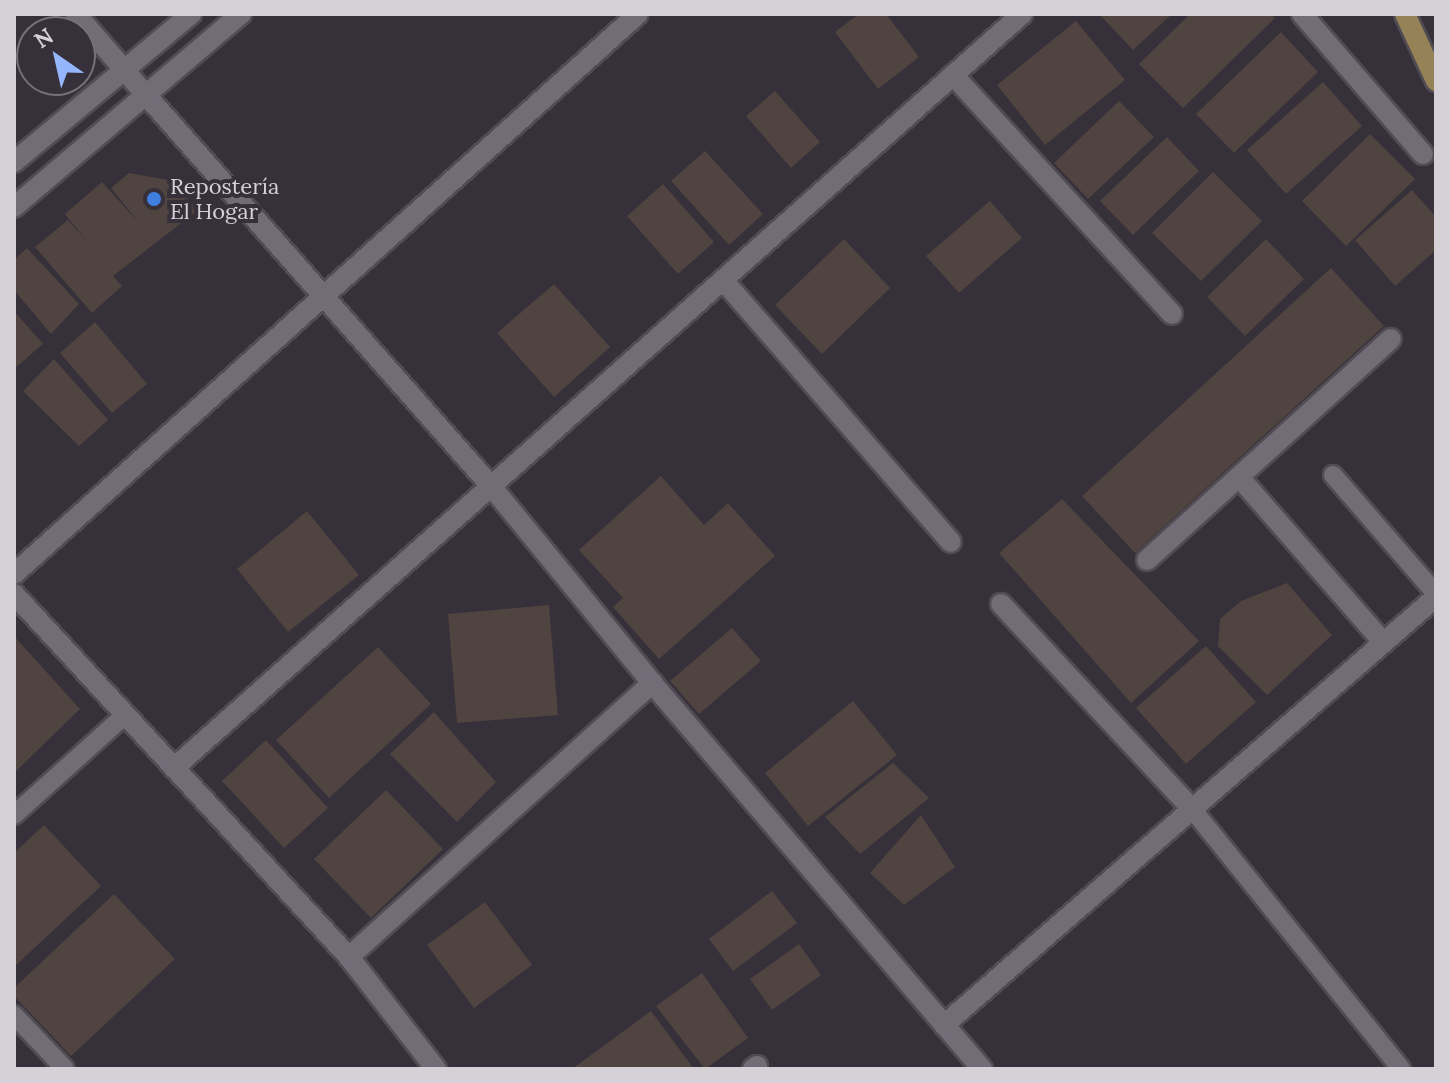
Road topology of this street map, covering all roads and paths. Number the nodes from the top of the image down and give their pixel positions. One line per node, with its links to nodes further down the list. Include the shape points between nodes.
1 (76, 14): 8 (street)
2 (191, 14): 8 (street)
3 (241, 14): 11 (street)
4 (638, 14): 16 (street)
5 (1022, 14): 9 (street)
6 (1302, 14): 12 (street)
7 (1405, 14): 10 (main road)
8 (125, 70): 11 (street); 13 (street)
9 (953, 75): 15 (street); 17 (street)
10 (1436, 81)
11 (146, 95): 14 (street); 16 (street)
12 (1423, 154)
13 (14, 162)
14 (14, 207)
15 (723, 280): 21 (street); 22 (street)
16 (324, 293): 21 (street); 24 (street)
17 (1172, 314)
18 (1391, 339): 20 (street)
19 (1333, 475): 26 (lane)
20 (1239, 477): 23 (street); 28 (street)
21 (491, 486): 29 (street); 31 (street)
22 (951, 542)
23 (1147, 560)
24 (14, 574)
25 (14, 594): 30 (street)
26 (1436, 595): 28 (street)
27 (1001, 604): 32 (street)
28 (1384, 643): 32 (street)
29 (652, 683): 34 (street); 36 (street)
30 (125, 715): 31 (street); 33 (lane)
31 (174, 768): 34 (street)
32 (1193, 810): 36 (street); 40 (lane)
33 (14, 815)
34 (349, 957): 38 (street)
35 (14, 1015): 37 (lane)
36 (944, 1025): 39 (street)
37 (65, 1069)
38 (436, 1069)
39 (982, 1069)
40 (1401, 1069)

